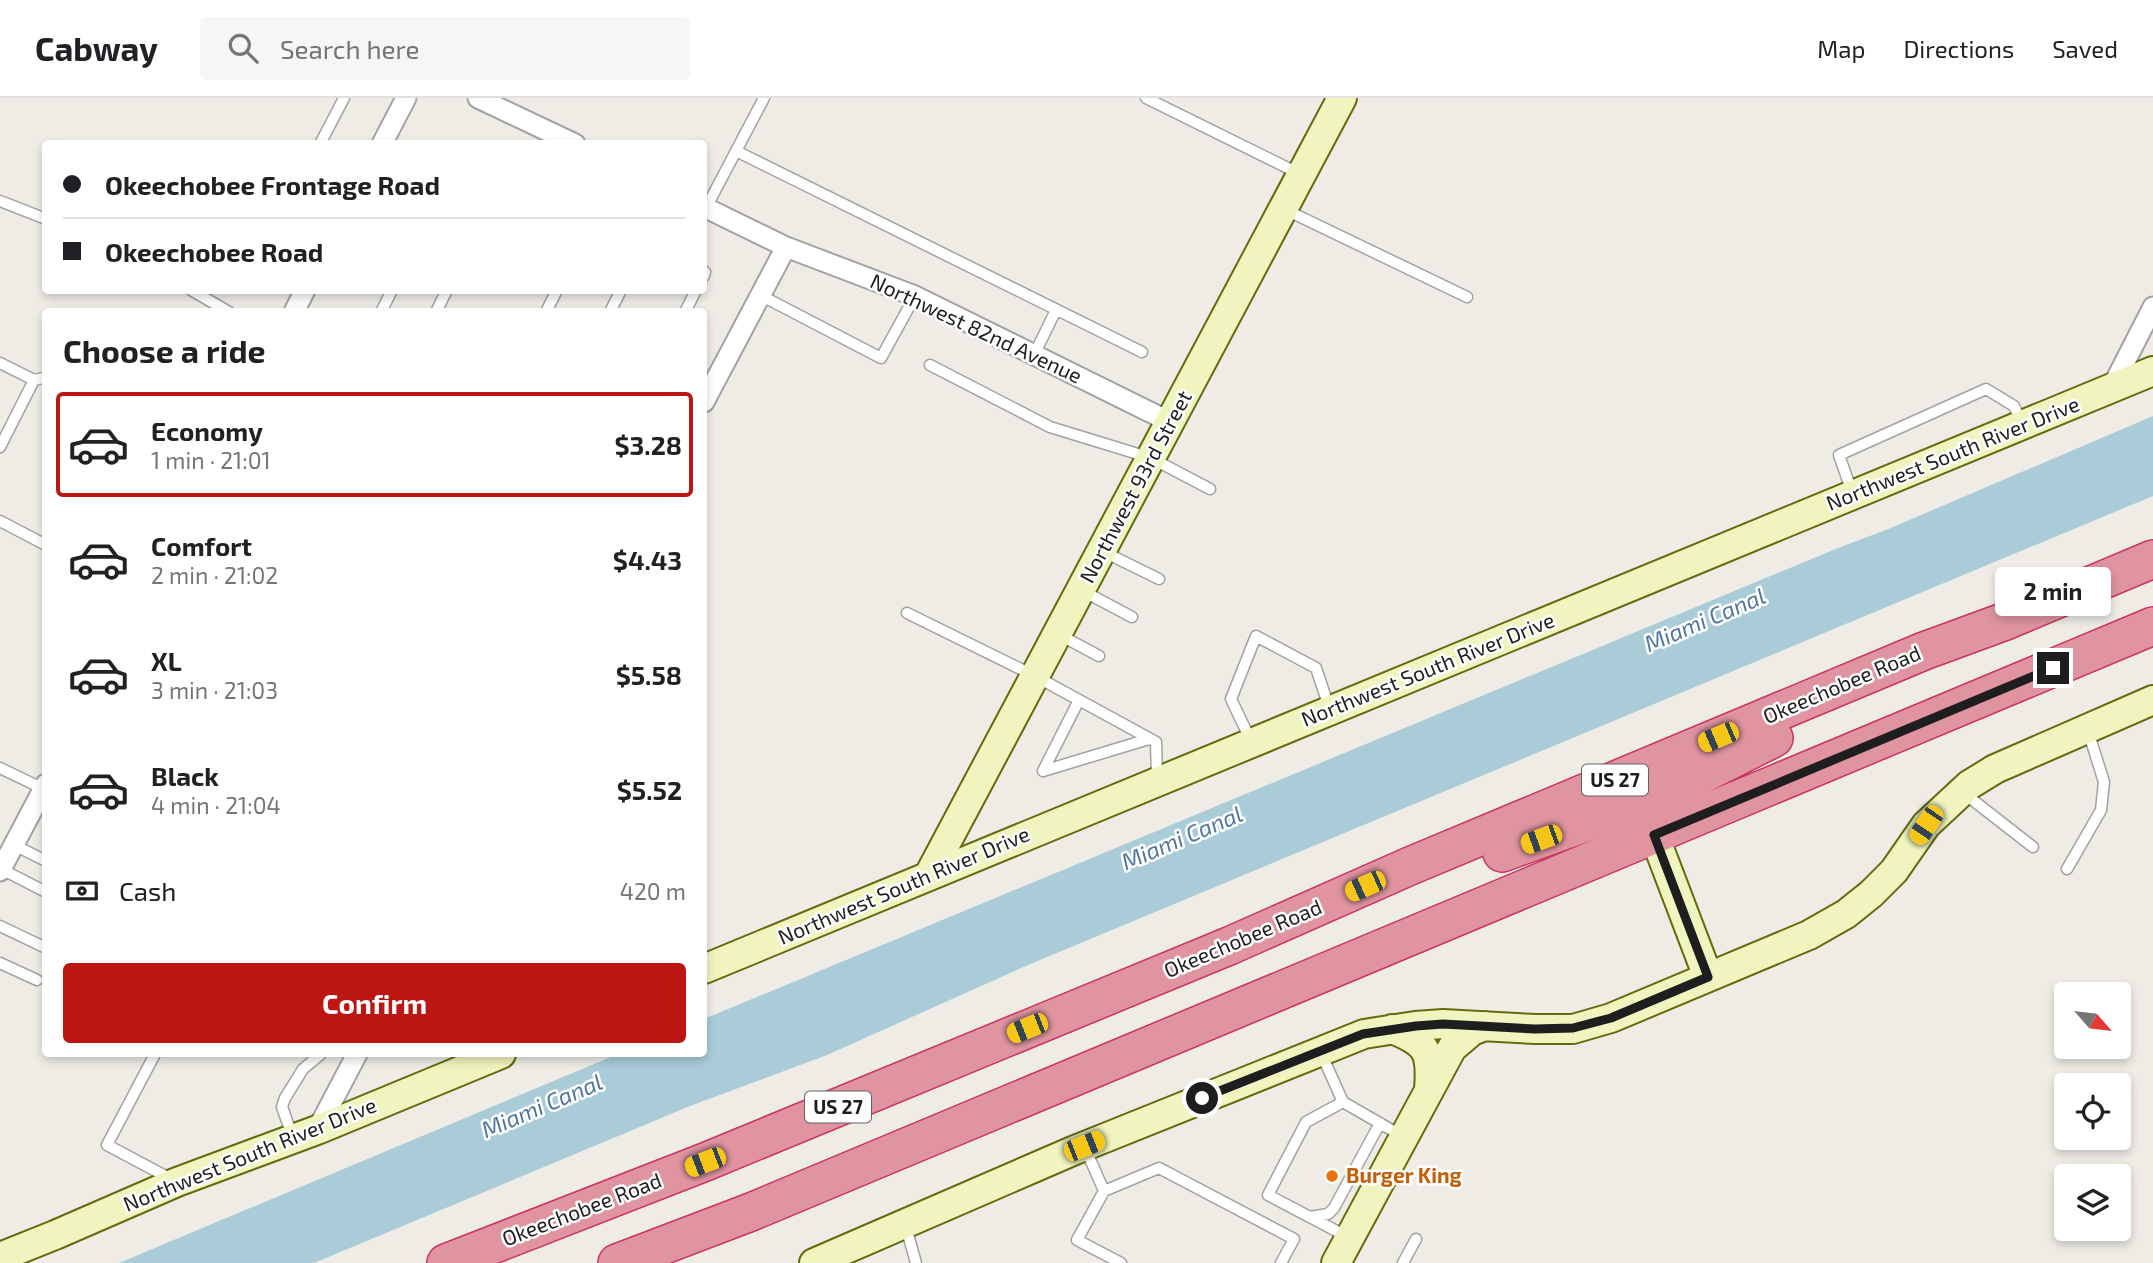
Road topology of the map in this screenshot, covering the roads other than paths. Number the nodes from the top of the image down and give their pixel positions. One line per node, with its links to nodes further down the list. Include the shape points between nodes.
1 (344, 98): 7 (lane)
2 (406, 98): 8 (street)
3 (478, 98): 9 (street)
4 (764, 98): 10 (lane)
5 (1146, 98): 11 (lane)
6 (1342, 98): 11 (street, Northwest 93rd Street)
7 (322, 140)
8 (384, 140)
9 (567, 140)
10 (736, 151): 13 (lane); 24 (lane)
11 (1301, 175): 15 (street, Northwest 93rd Street)
12 (0, 201): 16 (lane)
13 (707, 203)
14 (707, 208): 17 (street, Northwest 82nd Avenue)
15 (1283, 209): 21 (lane); 34 (street, Northwest 93rd Street)
16 (42, 217)
17 (786, 247): 19 (street); 20 (street, Northwest 82nd Avenue)
18 (198, 294): 23 (lane)
19 (760, 295): 20 (lane, via 881,358); 33 (street)
20 (915, 296): 26 (street, Northwest 82nd Avenue)
21 (1467, 297)
22 (2153, 307): 32 (street)
23 (222, 308)
24 (1056, 310): 25 (lane); 26 (lane)
25 (1142, 352)
26 (1034, 355): 34 (street, Northwest 82nd Avenue)
27 (0, 363): 31 (lane)
28 (930, 365): 37 (lane, via 1050,427)
29 (2153, 371): 32 (street, Northwest South River Drive)
30 (42, 378): 31 (lane)
31 (34, 380): 36 (lane)
32 (2111, 389): 35 (street, Northwest South River Drive)
33 (707, 396)
34 (1170, 422): 37 (street, Northwest 93rd Street)
35 (2023, 425): 39 (street, Northwest South River Drive); 39 (lane, via 2014,406 1986,389 1839,455)
36 (0, 447)
37 (1151, 458): 38 (lane); 42 (street, Northwest 93rd Street)
38 (1210, 489)
39 (1853, 495): 55 (street, Northwest South River Drive)
40 (0, 521): 41 (lane)
41 (42, 543)
42 (1101, 551): 44 (lane); 45 (street, Northwest 93rd Street)
43 (2153, 559): 48 (highway, Okeechobee Road / US 27)
44 (1159, 579)
45 (1081, 590): 47 (lane); 50 (street, Northwest 93rd Street)
46 (907, 613): 52 (lane)
47 (1132, 617)
48 (2003, 622): 61 (highway); 76 (highway, Okeechobee Road / US 27, via 1885,667)
49 (2153, 626): 66 (highway)
50 (1057, 634): 51 (lane); 52 (street, Northwest 93rd Street)
51 (1099, 656)
52 (1035, 676): 54 (lane); 72 (street, Northwest 93rd Street)
53 (2153, 700): 56 (street)
54 (1079, 701): 57 (lane); 57 (lane, via 1043,771)
55 (1330, 710): 58 (street, Northwest South River Drive); 58 (lane, via 1316,668 1256,636 1231,699)
56 (2087, 728): 63 (street, via 1995,769); 70 (lane, via 2104,782 2101,810)
57 (1149, 739): 60 (lane, via 1156,743)
58 (1252, 743): 60 (street, Northwest South River Drive)
59 (0, 768): 62 (lane)
60 (1157, 781): 72 (street, Northwest South River Drive)
61 (1687, 782): 65 (highway); 66 (highway, via 1666,797)
62 (42, 787)
63 (1962, 791): 68 (lane); 79 (street, via 1926,825 1894,871 1846,914)
64 (42, 794): 67 (street)
65 (1585, 823): 66 (highway, via 1622,820); 76 (highway)
66 (1654, 835): 79 (street); 101 (highway, via 751,1212)
67 (14, 845): 69 (lane); 71 (street)
68 (2033, 847)
69 (42, 859)
70 (2067, 869)
71 (0, 870): 73 (lane)
72 (929, 875): 78 (street, Northwest South River Drive)
73 (42, 890)
74 (0, 926): 75 (lane)
75 (42, 946)
76 (1229, 946): 100 (highway, Okeechobee Road / US 27, via 705,1162)
77 (0, 963): 80 (lane)
78 (707, 968)
79 (1708, 977): 81 (street, via 1611,1018 1573,1028)
80 (37, 980)
81 (1485, 1026): 82 (street); 88 (street, via 1452,1048)
82 (1391, 1029): 83 (street); 88 (street, via 1425,1048 1431,1069)
83 (1320, 1050): 89 (lane); 92 (street)
84 (153, 1057): 93 (lane, via 107,1145)
85 (317, 1057): 91 (lane, via 303,1069 282,1107)
86 (356, 1057): 91 (street)
87 (494, 1057): 91 (street, Northwest South River Drive)
88 (1429, 1089): 90 (street)
89 (1343, 1102): 90 (lane); 95 (lane, via 1306,1122 1268,1195)
90 (1392, 1130): 95 (lane, via 1334,1208 1328,1214); 97 (street)
91 (305, 1135): 93 (street, Northwest South River Drive)
92 (1084, 1146): 94 (lane); 96 (street)
93 (177, 1182): 99 (street, Northwest South River Drive)
94 (1104, 1191): 104 (lane, via 1077,1240); 105 (lane, via 1159,1168 1294,1240)
95 (1309, 1217): 97 (lane)
96 (905, 1224): 102 (street); 103 (lane)
97 (1350, 1238): 106 (street)
98 (1416, 1239): 107 (lane)
99 (0, 1257)
100 (446, 1263)
101 (617, 1263)
102 (814, 1263)
103 (916, 1263)
104 (1121, 1263)
105 (1281, 1263)
106 (1336, 1263)
107 (1403, 1263)

